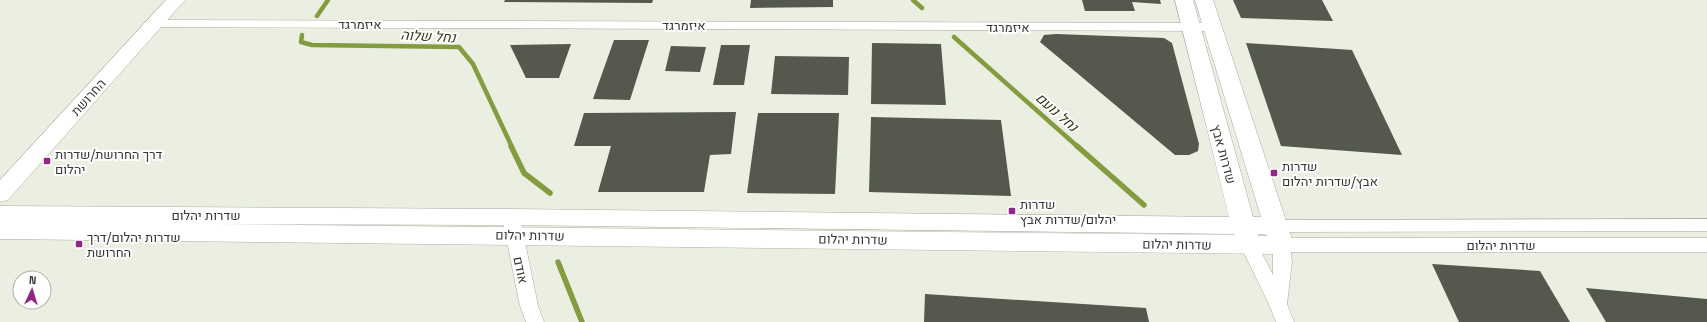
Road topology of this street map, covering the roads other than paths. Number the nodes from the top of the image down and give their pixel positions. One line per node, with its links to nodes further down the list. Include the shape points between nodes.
1 (176, 0): 4 (street, החרושת)
2 (1184, 0): 5 (street, שדרות אבץ)
3 (1204, 0): 6 (street, שדרות אבץ)
4 (155, 24): 5 (street, איזמרגד); 7 (street, החרושת)
5 (1191, 27): 6 (street, איזמרגד); 12 (street, שדרות אבץ)
6 (1213, 28): 13 (street, שדרות אבץ)
7 (0, 194)
8 (0, 214): 10 (street, שדרות יהלום)
9 (1707, 225): 13 (street, שדרות יהלום)
10 (513, 226): 11 (street, שדרות יהלום); 12 (street, שדרות יהלום); 16 (street, אודם, via 529,306)
11 (0, 230)
12 (1246, 235): 13 (street, שדרות יהלום); 15 (street, שדרות אבץ, via 1256,262)
13 (1279, 236): 14 (street, שדרות יהלום); 15 (street, שדרות אבץ, via 1283,262)
14 (1707, 245)
15 (1279, 302): 17 (street, שדרות אבץ)
16 (535, 322)
17 (1285, 322)

